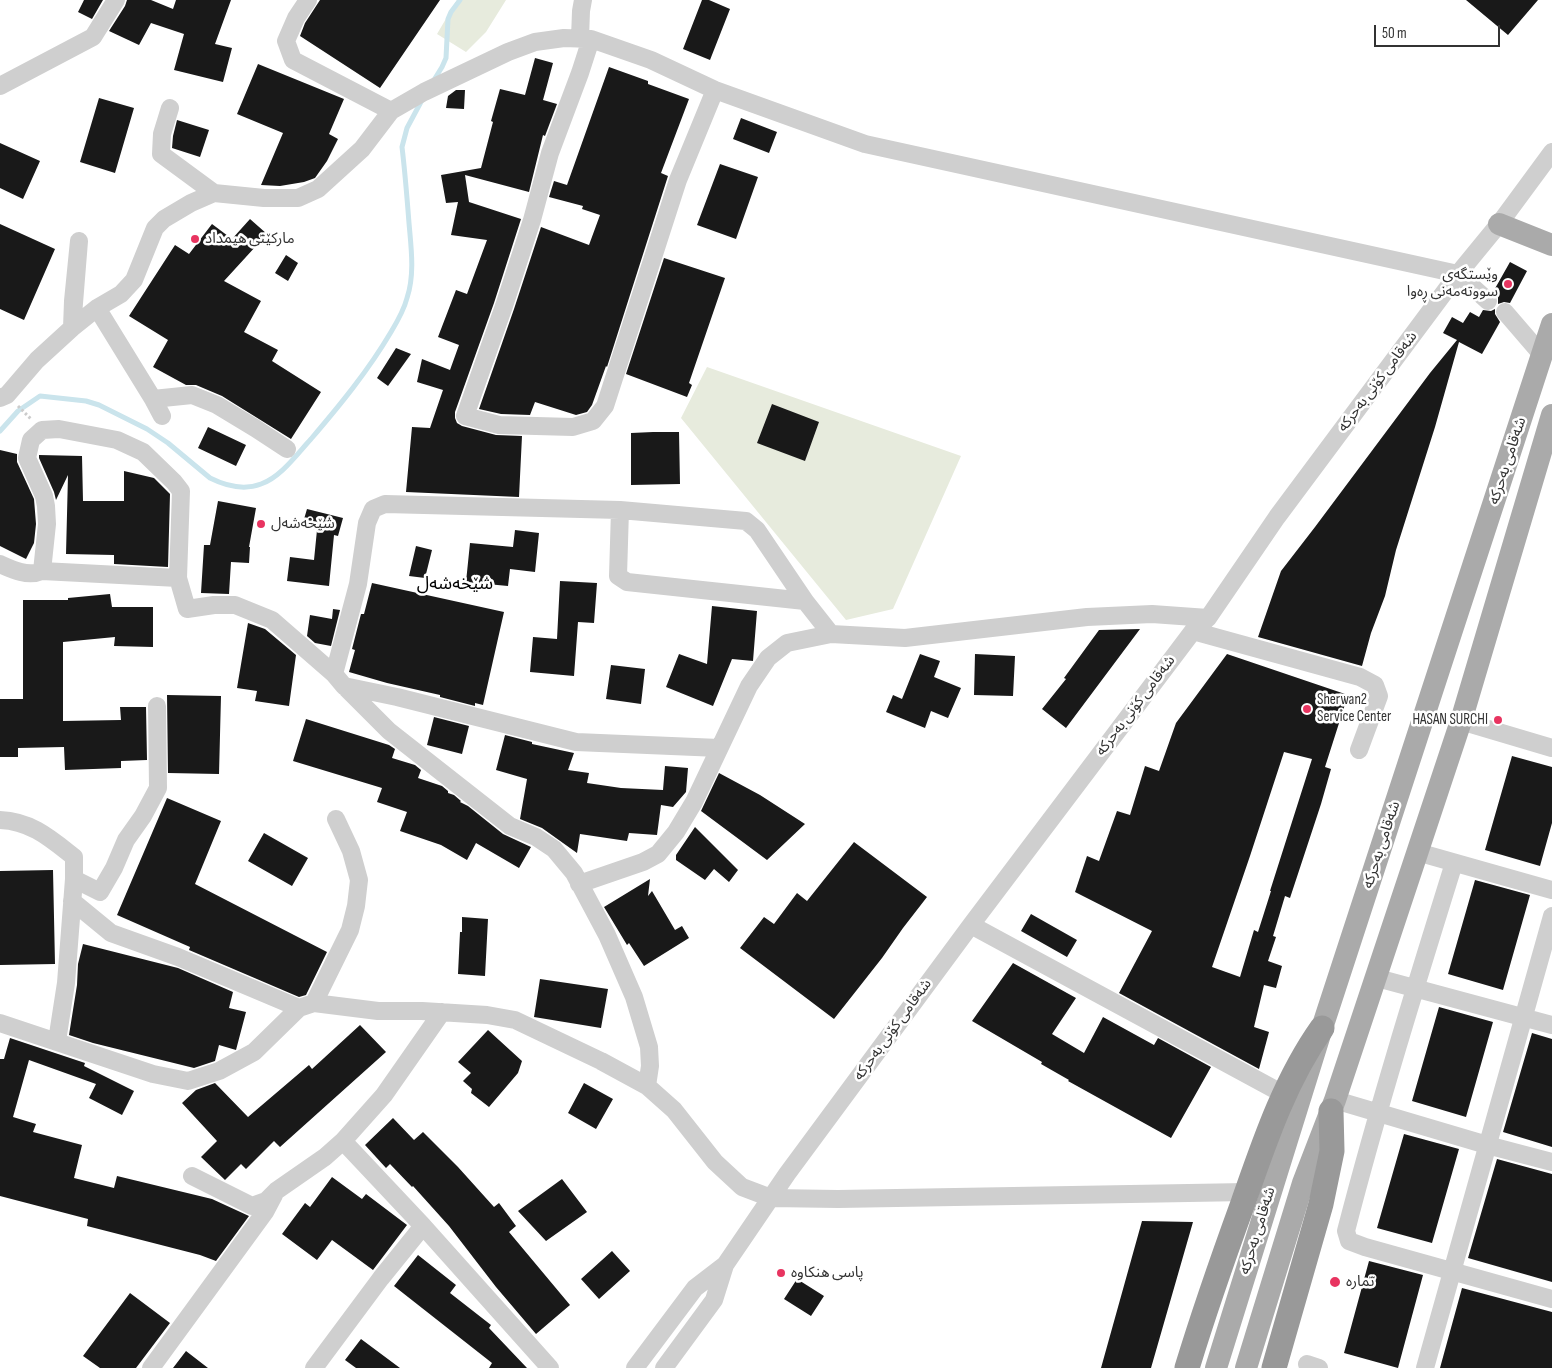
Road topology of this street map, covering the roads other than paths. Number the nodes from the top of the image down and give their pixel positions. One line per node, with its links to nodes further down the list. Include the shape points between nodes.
1 (116, 0): 5 (street, via 93,37)
2 (308, 0): 8 (street, via 286,41 293,60)
3 (583, 0): 4 (street, via 580,11)
4 (585, 38): 6 (street, via 651,60); 6 (street, via 580,73 550,153 532,220 465,416 499,425 573,426 593,420 605,406 678,180); 8 (street, via 535,42 508,52)
5 (0, 86)
6 (715, 90): 13 (street, via 865,144)
7 (170, 108): 10 (street, via 162,134 161,154)
8 (391, 110): 10 (street, via 362,149 318,189 298,198)
9 (1552, 152): 11 (street, شەقامی کۆنی بەحرکە)
10 (214, 193): 15 (street, via 164,219 155,228 134,280 121,294)
11 (1499, 224): 12 (main road); 13 (street, شەقامی کۆنی بەحرکە)
12 (1552, 245)
13 (1458, 274): 14 (street); 29 (street, شەقامی کۆنی بەحرکە, via 1277,517)
14 (1488, 301)
15 (98, 308): 19 (street, via 37,360); 20 (street)
16 (1505, 312): 18 (street)
17 (1552, 324): 18 (main road, شەقامی بەحرکە)
18 (1542, 355): 55 (main road, شەقامی بەحرکە)
19 (4, 396)
20 (153, 399): 22 (street); 23 (street, via 192,395 217,405)
21 (1552, 415): 34 (main road, شەقامی بەحرکە)
22 (162, 416)
23 (287, 449)
24 (620, 510): 28 (street, via 746,520 757,530); 28 (street, via 618,576 627,582); 32 (street, via 385,504 373,509 367,523)
25 (0, 564): 26 (street, via 15,571)
26 (42, 571): 27 (street); 27 (street, via 46,506 27,458 31,440 42,430 59,429 117,440 143,452 174,482 181,491)
27 (178, 578): 32 (street, via 187,609 214,604 235,605 272,620)
28 (806, 601): 31 (street)
29 (1208, 618): 30 (street, شەقامی کۆنی بەحرکە); 31 (street, via 1152,614 1087,618 905,638)
30 (1193, 631): 37 (street, via 1360,677 1376,685 1379,696); 47 (street, شەقامی کۆنی بەحرکە)
31 (831, 634): 35 (street, via 787,643 768,658)
32 (339, 680): 35 (street, via 576,742); 43 (street, via 389,731 510,826 536,837 554,850)
33 (157, 706): 42 (street, via 158,788 144,816 126,840 100,892)
34 (1461, 722): 36 (street); 40 (main road, شەقامی بەحرکە)
35 (719, 748): 43 (street, via 694,802 658,854)
36 (1552, 748)
37 (1359, 750)
38 (336, 819): 50 (street, via 351,851 359,880 356,906 350,930)
39 (0, 820): 42 (street, via 27,824 74,857)
40 (1417, 852): 41 (street); 48 (main road, شەقامی بەحرکە)
41 (1454, 863): 44 (street); 49 (street)
42 (74, 879): 45 (street)
43 (579, 884): 57 (street, via 607,935 634,997 649,1047)
44 (1552, 890)
45 (72, 901): 50 (street, via 111,933); 56 (street, via 66,983)
46 (1552, 916): 52 (street)
47 (971, 925): 58 (street); 67 (street, شەقامی کۆنی بەحرکە)
48 (1377, 978): 49 (street); 59 (main road, شەقامی بەحرکە)
49 (1415, 988): 52 (street); 60 (street)
50 (306, 1006): 51 (street); 56 (street, via 254,1052 219,1071 188,1081 153,1074)
51 (442, 1012): 57 (street, via 515,1020); 61 (street, via 384,1095)
52 (1525, 1017): 54 (street); 62 (street)
53 (0, 1023): 56 (street)
54 (1552, 1025)
55 (1322, 1028): 58 (highway); 78 (main road, شەقامی بەحرکە)
56 (57, 1041)
57 (647, 1086): 67 (street, via 674,1110 728,1175 742,1187)
58 (1284, 1095): 66 (highway)
59 (1333, 1106): 60 (street); 79 (main road, شەقامی بەحرکە, via 1303,1183); 80 (highway, via 1332,1151 1321,1204)
60 (1378, 1112): 62 (street); 70 (street, via 1346,1231 1349,1241)
61 (343, 1141): 65 (street); 68 (street)
62 (1487, 1145): 63 (street); 70 (street)
63 (1552, 1162)
64 (192, 1176): 65 (street, via 252,1206 266,1201)
65 (276, 1192): 72 (street, via 265,1212)
66 (1246, 1192): 67 (street); 77 (highway)
67 (771, 1198): 69 (street, شەقامی کۆنی بەحرکە)
68 (423, 1226): 73 (street); 74 (street)
69 (725, 1265): 75 (street, شەقامی کۆنی بەحرکە, via 695,1288); 76 (street, شەقامی کۆنی بەحرکە, via 714,1300)
70 (1452, 1271): 71 (street); 81 (street)
71 (1552, 1299)
72 (151, 1368)
73 (314, 1368)
74 (550, 1368)
75 (634, 1368)
76 (664, 1368)
77 (1187, 1368)
78 (1216, 1368)
79 (1246, 1368)
80 (1274, 1368)
81 (1425, 1368)

